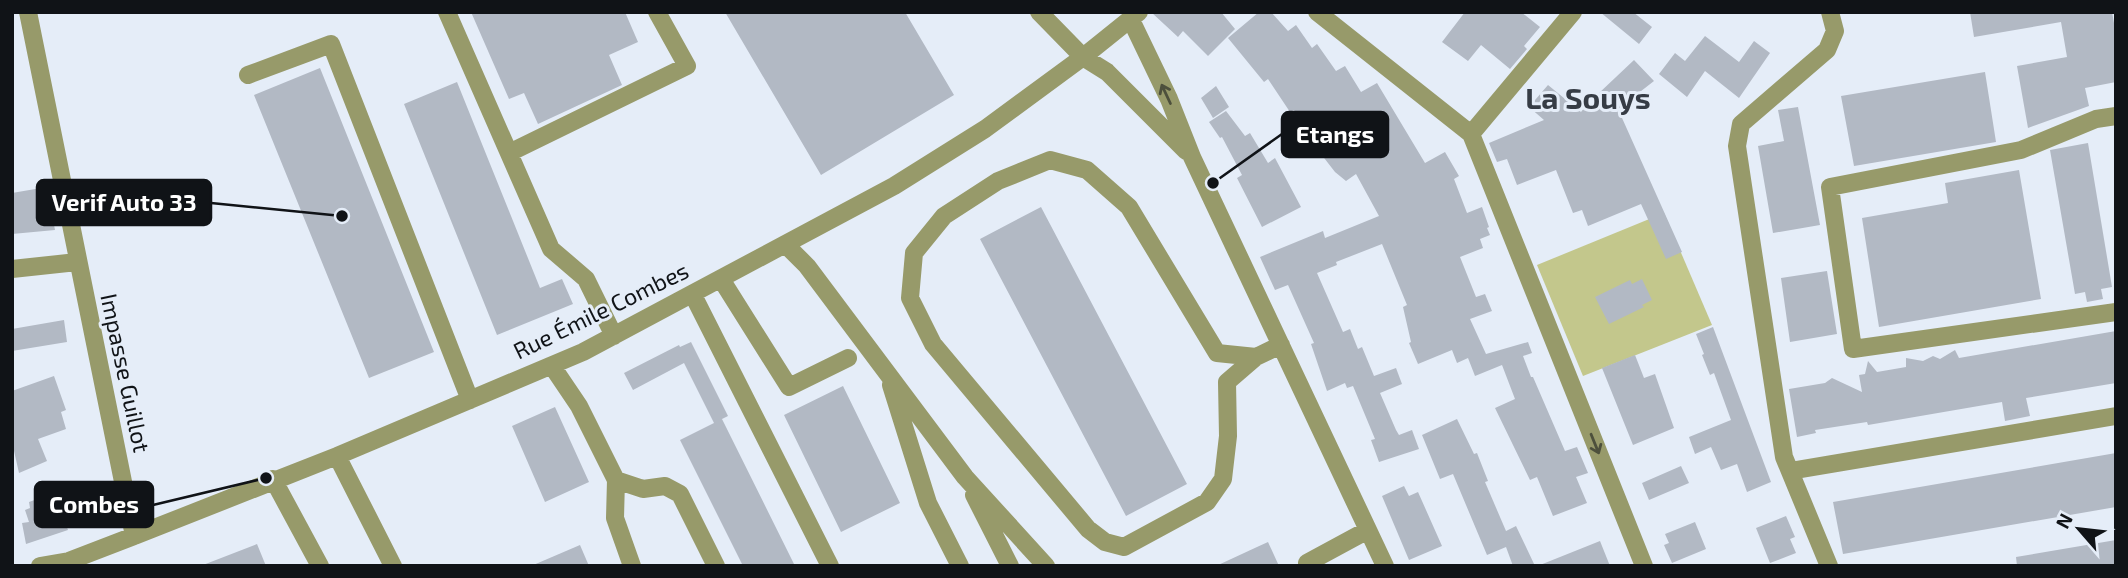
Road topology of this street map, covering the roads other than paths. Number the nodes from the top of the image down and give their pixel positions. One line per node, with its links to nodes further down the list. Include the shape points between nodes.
1 (27, 12): 16 (street, Impasse Guillot)
2 (447, 12): 13 (street)
3 (657, 12): 13 (street, via 687,66)
4 (1038, 12): 9 (street)
5 (1317, 12): 12 (street)
6 (1573, 12): 12 (street)
7 (1830, 12): 30 (street, via 1835,31 1827,50 1741,124 1737,146 1784,457)
8 (1135, 16): 9 (street, Rue Émile Combes); 14 (street, one-way to 8)
9 (1083, 57): 14 (street, via 1107,72); 15 (street, Rue Émile Combes, via 985,129)
10 (247, 75): 27 (street, via 331,44)
11 (2116, 116): 20 (street, via 2096,119 2021,150 1830,187 1853,349)
12 (1471, 134): 47 (street, one-way to 47)
13 (509, 153): 21 (street, via 551,249 586,279)
14 (1192, 157): 22 (street)
15 (786, 245): 18 (street, Rue Émile Combes); 26 (street, via 807,265)
16 (77, 262): 17 (street); 35 (street, Impasse Guillot)
17 (12, 270)
18 (721, 279): 19 (street, Rue Émile Combes); 24 (street, via 789,387)
19 (693, 295): 21 (street, Rue Émile Combes); 41 (street)
20 (2116, 312)
21 (614, 336): 25 (street, Rue Émile Combes)
22 (1281, 345): 23 (street); 34 (street)
23 (1256, 357): 23 (street, via 1217,353 1129,207 1087,170 1050,160 998,181 944,216 914,253 910,298 933,344 1088,529 1105,542 1124,547 1207,502 1223,479 1227,382)
24 (848, 358)
25 (552, 366): 27 (street, Rue Émile Combes); 33 (street, via 579,406)
26 (887, 372): 31 (street); 42 (street, via 928,503)
27 (470, 400): 29 (street, Rue Émile Combes)
28 (2116, 416): 30 (street)
29 (337, 456): 32 (street, Rue Émile Combes); 38 (street)
30 (1790, 471): 48 (street)
31 (965, 477): 43 (street); 44 (street)
32 (273, 479): 35 (street, Rue Émile Combes); 37 (street)
33 (616, 480): 39 (street, via 615,518); 40 (street, via 643,489 665,486 680,494)
34 (1368, 530): 45 (street); 46 (street)
35 (134, 536): 36 (street, Rue Émile Combes, via 69,561)
36 (40, 566)
37 (320, 566)
38 (393, 566)
39 (632, 566)
40 (716, 566)
41 (830, 566)
42 (960, 566)
43 (1010, 566)
44 (1046, 566)
45 (1308, 566)
46 (1385, 566)
47 (1644, 566)
48 (1829, 566)

